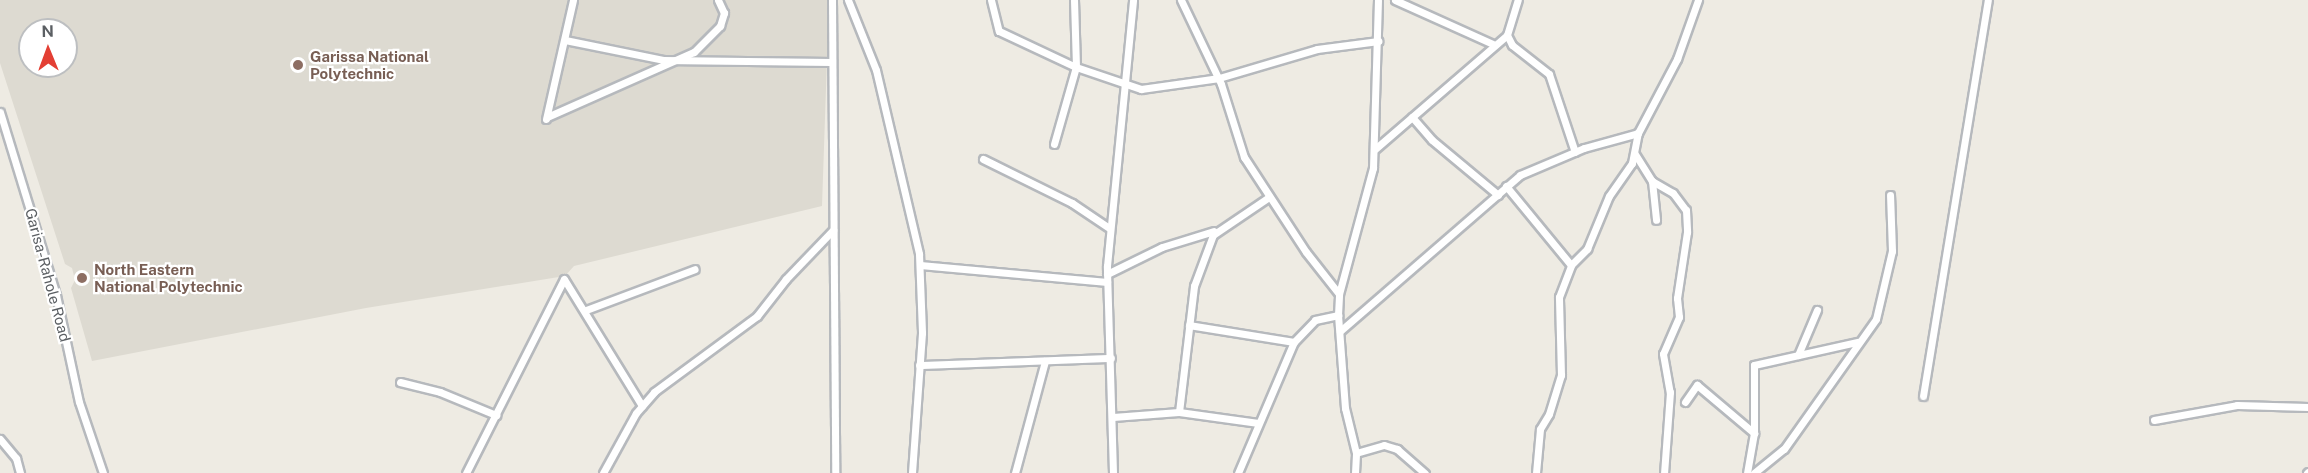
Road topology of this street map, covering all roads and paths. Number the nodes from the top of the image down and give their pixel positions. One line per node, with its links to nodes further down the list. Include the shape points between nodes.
1 (573, 0): 15 (street)
2 (718, 0): 18 (street, via 724,13 720,26 694,52)
3 (832, 0): 19 (street)
4 (848, 0): 40 (street, via 876,70)
5 (991, 0): 20 (street, via 999,31)
6 (1074, 0): 20 (street)
7 (1133, 0): 22 (street)
8 (1181, 0): 21 (street)
9 (1378, 0): 16 (street)
10 (1395, 0): 17 (street)
11 (1518, 0): 14 (street)
12 (1698, 0): 25 (street, via 1677,59)
13 (1988, 0): 57 (street)
14 (1507, 35): 17 (street); 28 (street, via 1512,45 1549,74)
15 (565, 40): 18 (street); 18 (street, via 546,118)
16 (1378, 42): 21 (street, via 1317,49); 27 (street)
17 (1493, 44): 24 (street)
18 (675, 60): 19 (street)
19 (831, 62): 38 (street)
20 (1076, 67): 22 (street); 26 (street)
21 (1219, 78): 22 (street, via 1141,89); 35 (street, via 1244,157)
22 (1127, 86): 37 (street, via 1118,129)
23 (0, 112): 70 (street, Garisa-Rahole Road, via 56,295 79,402)
24 (1412, 117): 27 (street); 33 (street, via 1432,140)
25 (1638, 133): 28 (street); 29 (street)
26 (1054, 144)
27 (1375, 148): 44 (street)
28 (1575, 152): 32 (street, via 1520,175)
29 (1635, 154): 31 (street); 41 (street, via 1609,195 1587,249)
30 (983, 159): 37 (street, via 1072,203)
31 (1652, 181): 36 (street); 81 (street, via 1673,193 1686,210 1687,232 1678,317 1663,354 1670,392)
32 (1506, 186): 33 (street); 41 (street)
33 (1498, 195): 49 (street)
34 (1890, 195): 51 (street, via 1892,251 1876,319)
35 (1269, 197): 39 (street); 44 (street)
36 (1656, 220)
37 (1109, 228): 43 (street)
38 (833, 230): 59 (street, via 757,316 681,370); 73 (street)
39 (1214, 231): 43 (street, via 1162,247); 48 (street, via 1194,286)
40 (920, 265): 43 (street); 55 (street)
41 (1571, 265): 80 (street, via 1559,297 1561,375 1540,429)
42 (695, 269): 45 (street)
43 (1107, 278): 53 (street)
44 (1339, 294): 47 (street)
45 (586, 310): 59 (street, via 615,366); 62 (street, via 564,279)
46 (1817, 310): 52 (street)
47 (1338, 315): 49 (street); 50 (street, via 1315,320)
48 (1189, 325): 50 (street); 61 (street)
49 (1340, 331): 68 (street, via 1345,408)
50 (1294, 342): 65 (street)
51 (1857, 342): 52 (street); 83 (street, via 1784,449)
52 (1798, 355): 66 (street, via 1754,365)
53 (1111, 358): 54 (street); 63 (street)
54 (1045, 361): 55 (street); 75 (street)
55 (919, 365): 74 (street)
56 (400, 382): 62 (street, via 440,392)
57 (1923, 396)
58 (1685, 402): 66 (street, via 1697,385)
59 (642, 406): 72 (street)
60 (2308, 407): 64 (street, via 2236,405)
61 (1179, 412): 63 (street); 65 (street)
62 (496, 415): 71 (street)
63 (1113, 417): 76 (street)
64 (2154, 420)
65 (1258, 423): 77 (street)
66 (1754, 433): 82 (street)
67 (0, 438): 69 (street, via 16,458)
68 (1356, 453): 78 (street); 79 (street, via 1384,445 1397,449)
69 (20, 473)
70 (103, 473)
71 (466, 473)
72 (603, 473)
73 (835, 473)
74 (912, 473)
75 (1015, 473)
76 (1113, 473)
77 (1238, 473)
78 (1355, 473)
79 (1425, 473)
80 (1536, 473)
81 (1664, 473)
82 (1746, 473)
83 (1754, 473)

